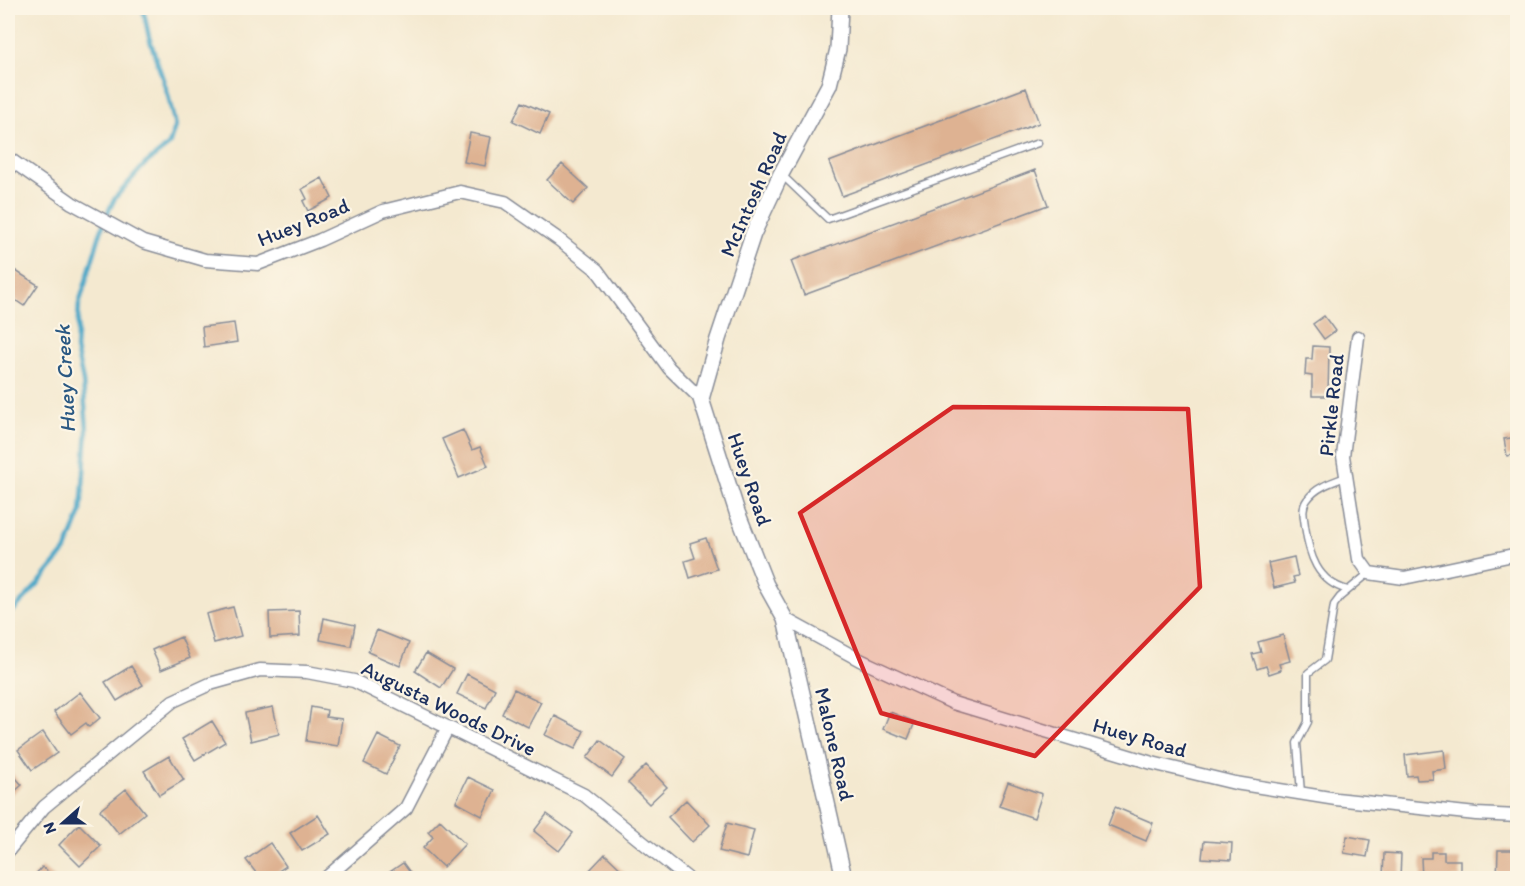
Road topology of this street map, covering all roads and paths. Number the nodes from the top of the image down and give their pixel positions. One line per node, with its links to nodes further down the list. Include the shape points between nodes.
1 (840, 8): 4 (street, McIntosh Road, via 838,49 829,85)
2 (1038, 143): 4 (lane, via 828,219)
3 (8, 158): 6 (street, Huey Road, via 72,203 143,242 205,260 258,264 383,211 460,192 505,202 597,270 669,368)
4 (781, 174): 6 (street, McIntosh Road, via 753,234)
5 (1358, 337): 7 (street, Pirkle Road, via 1343,456)
6 (701, 399): 11 (street, Huey Road, via 737,512 766,585)
7 (1346, 477): 9 (street, Pirkle Road, via 1359,559); 10 (lane, via 1315,491 1303,507 1314,565 1337,587)
8 (1518, 556): 9 (street, via 1404,578)
9 (1369, 573): 10 (lane)
10 (1348, 590): 13 (lane, via 1334,605 1325,660 1308,673 1308,722 1297,743)
11 (785, 619): 13 (street, Huey Road, via 860,660 953,703 1152,764); 16 (street, Malone Road)
12 (448, 727): 15 (street, Augusta Woods Drive, via 354,681 307,672 261,670 210,684 173,702 62,792); 17 (street, via 406,808); 18 (street, Augusta Woods Drive, via 584,795)
13 (1301, 793): 14 (street, Huey Road)
14 (1518, 816)
15 (8, 850)
16 (843, 878)
17 (327, 879)
18 (687, 879)

